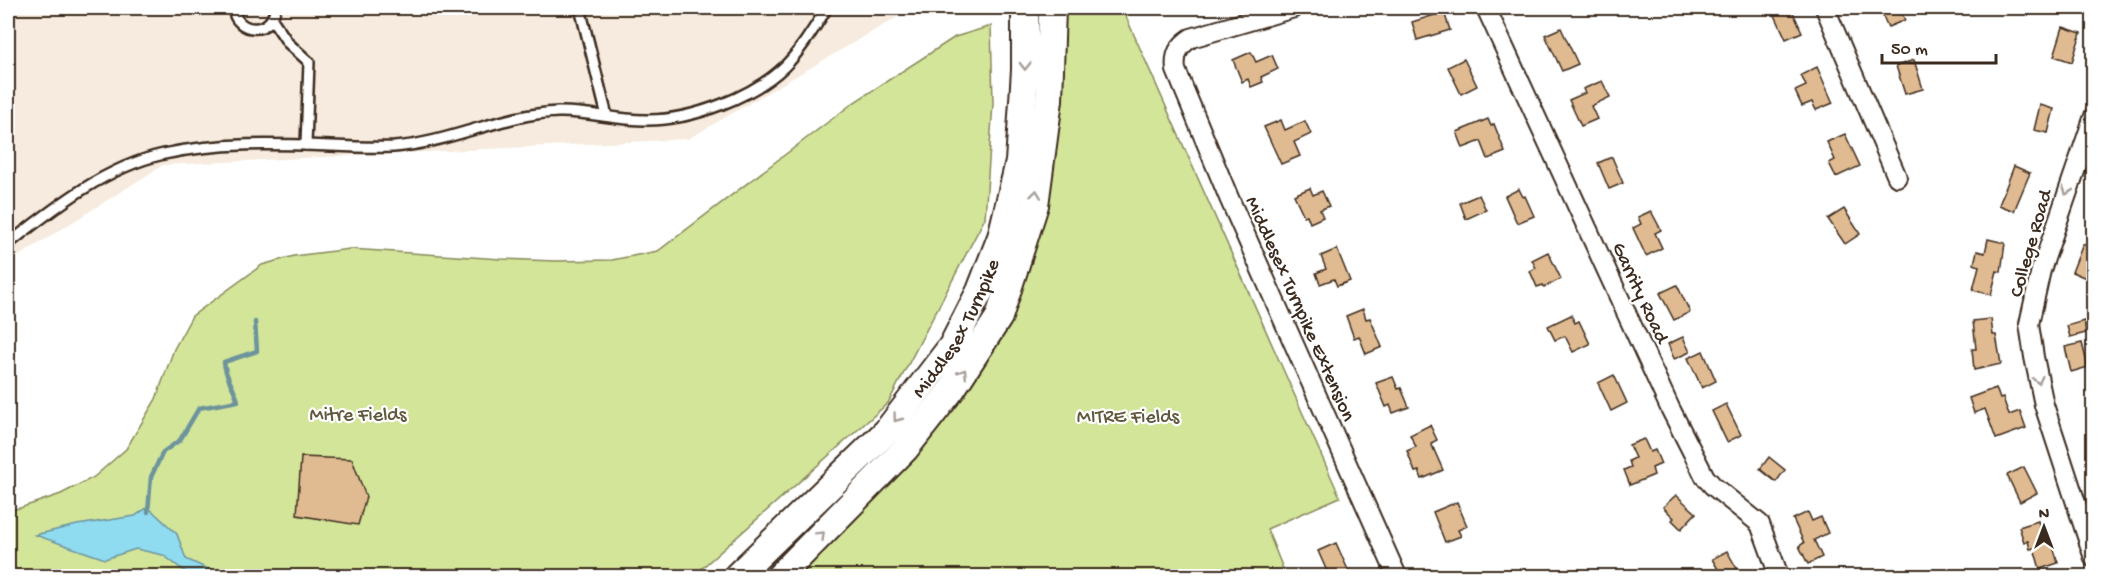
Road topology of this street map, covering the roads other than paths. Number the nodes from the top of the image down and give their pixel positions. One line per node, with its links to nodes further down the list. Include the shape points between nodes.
1 (232, 8): 10 (lane, via 236,19 247,28 261,27)
2 (275, 8): 10 (lane)
3 (580, 8): 12 (lane)
4 (827, 8): 12 (lane, via 807,41 784,67 721,105 649,120)
5 (1025, 8): 17 (main road, Middlesex Turnpike, one-way to 17, via 1019,162 1001,237 980,291 951,346 887,431)
6 (1052, 8): 18 (main road, Middlesex Turnpike, one-way to 6, via 905,449 952,389 999,317 1035,205 1049,99)
7 (1294, 8): 19 (street, Middlesex Turnpike Extension, via 1191,38 1176,55 1176,70)
8 (1486, 8): 20 (street, Garrity Road, via 1705,477 1760,524)
9 (1825, 8): 14 (street)
10 (272, 19): 13 (lane, via 288,43 309,62)
11 (2094, 116): 16 (street, College Road, one-way to 16, via 2041,270 2030,324 2044,405)
12 (608, 117): 13 (lane, via 559,112 520,117 393,147)
13 (306, 145): 15 (lane, via 217,146 163,154 133,164 74,195)
14 (1897, 177)
15 (8, 244)
16 (2094, 558)
17 (736, 576)
18 (780, 576)
19 (1397, 576)
20 (1779, 576)

